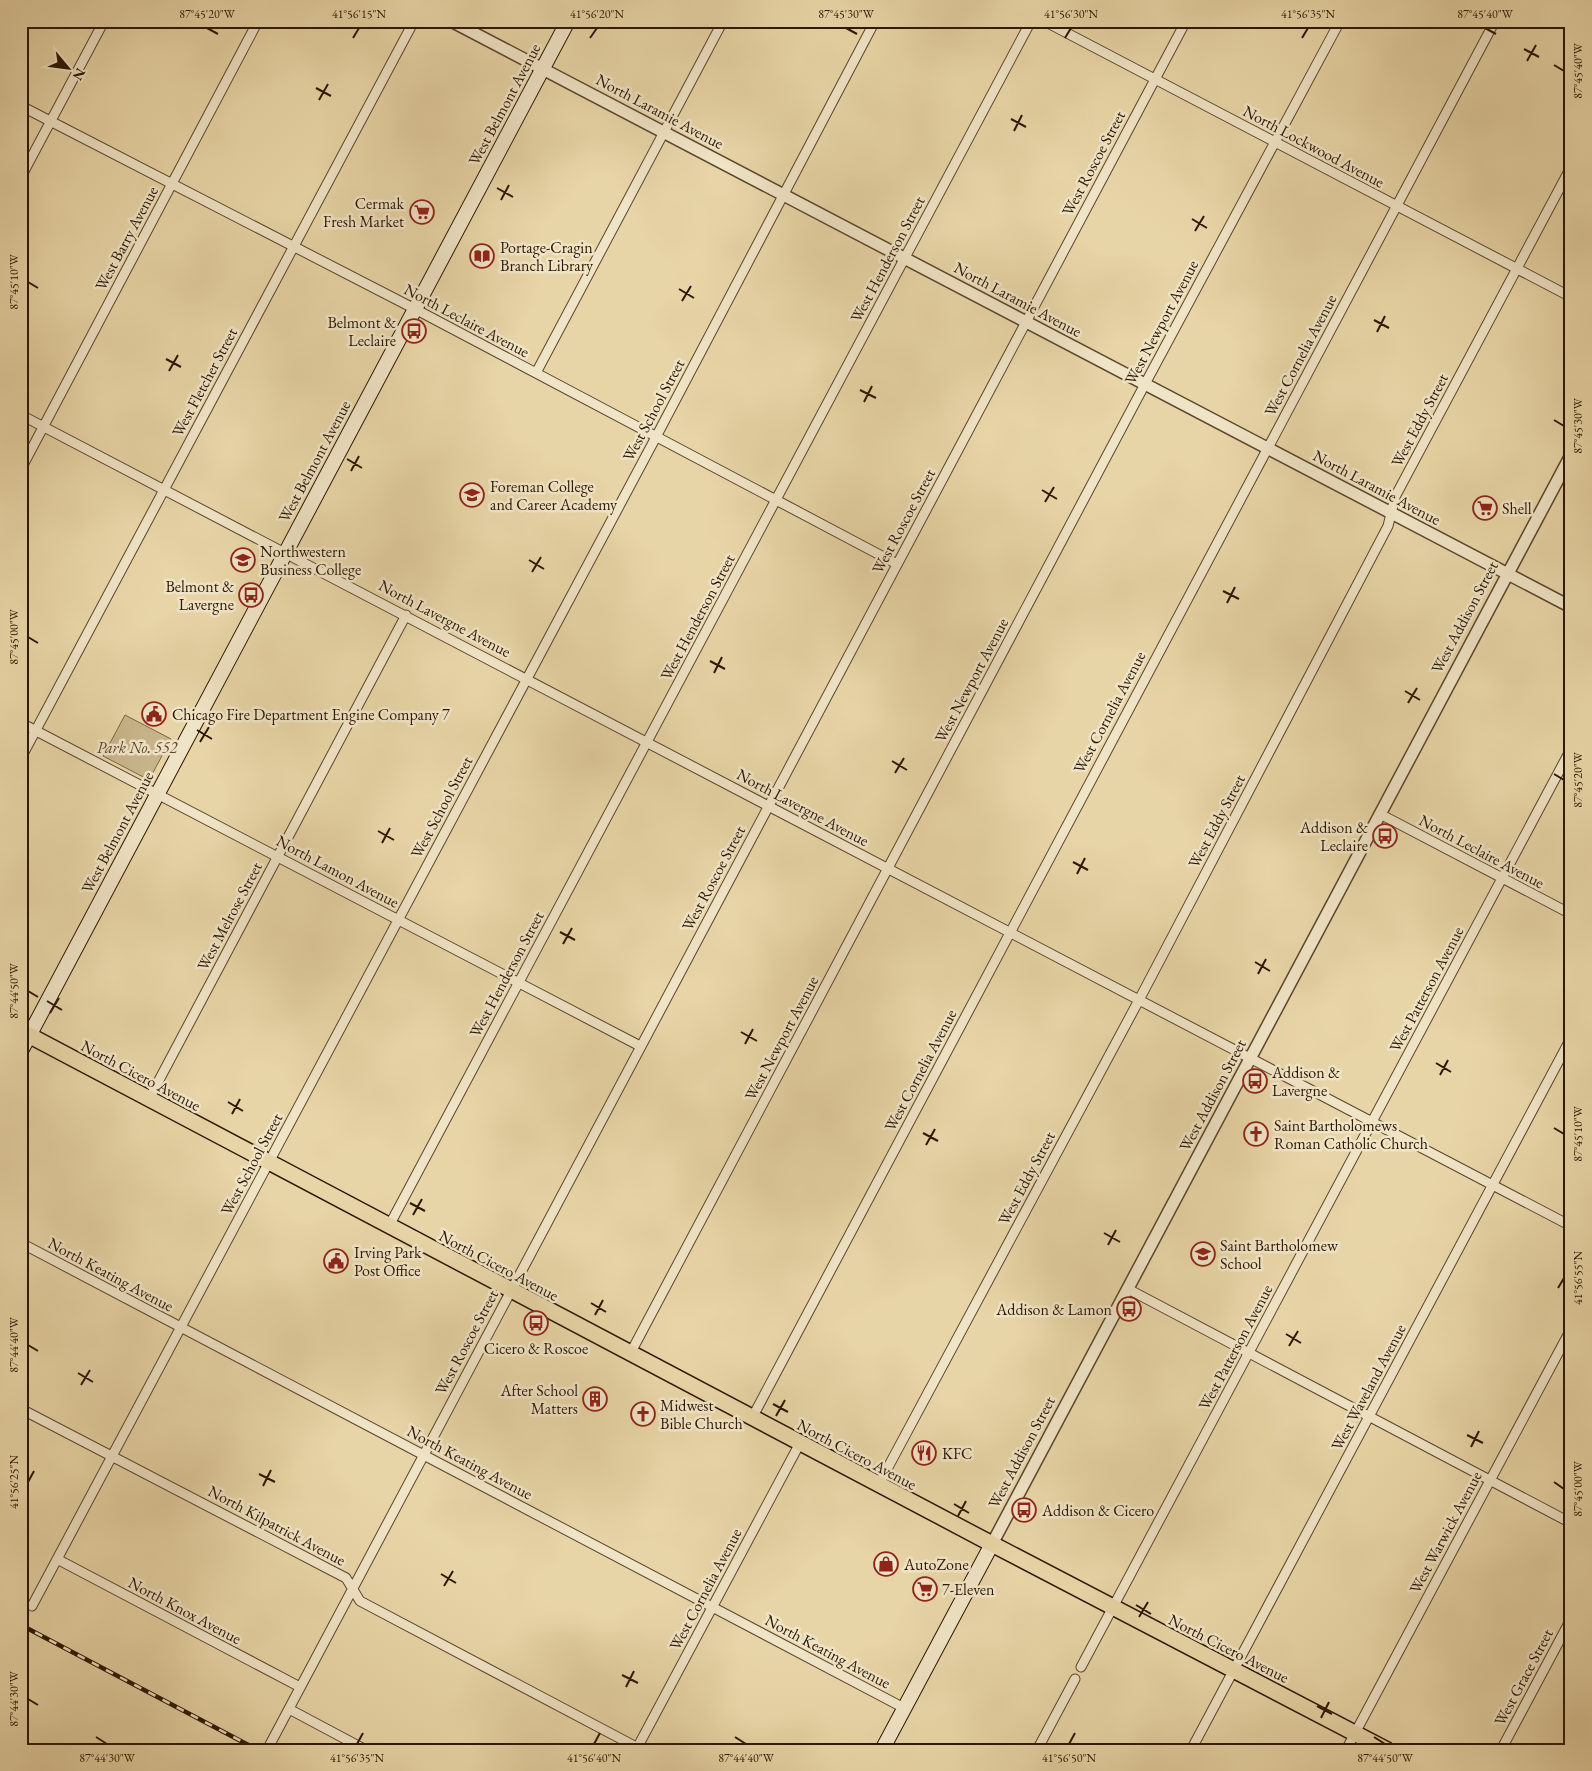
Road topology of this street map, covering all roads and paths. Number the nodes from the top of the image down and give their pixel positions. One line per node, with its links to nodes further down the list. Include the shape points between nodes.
1 (104, 21): 16 (street)
2 (258, 21): 21 (street, West Barry Avenue)
3 (414, 21): 24 (street, West Fletcher Street)
4 (451, 21): 13 (street, North Laramie Avenue)
5 (568, 21): 13 (main road, West Belmont Avenue)
6 (723, 21): 17 (street)
7 (875, 21): 22 (street, West School Street)
8 (1031, 21): 25 (street, West Henderson Street)
9 (1044, 21): 14 (street, North Lockwood Avenue)
10 (1186, 21): 14 (street, West Roscoe Street)
11 (1340, 21): 18 (street, West Newport Avenue)
12 (1495, 21): 23 (street, West Cornelia Avenue)
13 (543, 69): 17 (street, North Laramie Avenue); 28 (main road, West Belmont Avenue)
14 (1155, 79): 18 (street, North Lockwood Avenue); 29 (street, West Roscoe Street)
15 (21, 106): 16 (street, North Leclaire Avenue)
16 (51, 121): 20 (street); 21 (street, North Leclaire Avenue)
17 (664, 132): 22 (street, North Laramie Avenue); 30 (street)
18 (1275, 142): 23 (street, North Lockwood Avenue); 31 (street, West Newport Avenue)
19 (1571, 167): 26 (street, West Eddy Street)
20 (21, 177)
21 (172, 184): 24 (street, North Leclaire Avenue); 33 (street, West Barry Avenue)
22 (783, 194): 25 (street, North Laramie Avenue); 34 (street, West School Street)
23 (1396, 206): 26 (street, North Lockwood Avenue); 35 (street, West Cornelia Avenue)
24 (294, 247): 28 (street, North Leclaire Avenue); 38 (street, West Fletcher Street)
25 (905, 258): 29 (street, North Laramie Avenue); 39 (street, West Henderson Street)
26 (1517, 269): 27 (street, North Lockwood Avenue); 40 (street, West Eddy Street, via 1395,497)
27 (1571, 297)
28 (415, 309): 30 (street, North Leclaire Avenue); 41 (main road, West Belmont Avenue)
29 (1026, 322): 31 (street, North Laramie Avenue); 42 (street, West Roscoe Street)
30 (536, 374): 34 (street, North Leclaire Avenue)
31 (1145, 384): 35 (street, North Laramie Avenue); 56 (street, West Newport Avenue)
32 (21, 415): 33 (street, North Lavergne Avenue)
33 (44, 426): 37 (street, West Barry Avenue); 38 (street, North Lavergne Avenue)
34 (656, 437): 39 (street, North Leclaire Avenue); 46 (street, West School Street)
35 (1267, 448): 40 (street, North Laramie Avenue); 60 (street, West Cornelia Avenue)
36 (1571, 455): 43 (street, West Addison Street)
37 (21, 469)
38 (164, 489): 41 (street, North Lavergne Avenue); 48 (street, West Fletcher Street)
39 (776, 500): 42 (street, North Leclaire Avenue); 49 (street, West Henderson Street)
40 (1391, 513): 43 (street, North Laramie Avenue); 62 (street, West Eddy Street, via 1388,526)
41 (286, 552): 45 (street, North Lavergne Avenue); 52 (main road, West Belmont Avenue)
42 (897, 564): 53 (street, West Roscoe Street)
43 (1507, 574): 44 (street, North Laramie Avenue); 54 (street, West Addison Street)
44 (1571, 607)
45 (406, 615): 46 (street, North Lavergne Avenue); 55 (street, West Melrose Street)
46 (526, 678): 49 (street, North Lavergne Avenue); 59 (street, West School Street)
47 (21, 723): 48 (street, North Lamon Avenue)
48 (36, 730): 51 (street, West Fletcher Street); 52 (street, North Lamon Avenue)
49 (647, 742): 53 (street, North Lavergne Avenue); 61 (street, West Henderson Street)
50 (1571, 749): 57 (street, West Patterson Avenue)
51 (21, 758)
52 (158, 794): 55 (street, North Lamon Avenue); 63 (main road, West Belmont Avenue)
53 (769, 805): 56 (street, North Lavergne Avenue); 65 (street, West Roscoe Street)
54 (1380, 814): 57 (street, North Leclaire Avenue); 67 (street, West Addison Street)
55 (278, 856): 59 (street, North Lamon Avenue); 68 (street, West Melrose Street)
56 (888, 868): 60 (street, North Lavergne Avenue); 80 (street, West Newport Avenue)
57 (1502, 878): 58 (street, North Leclaire Avenue); 69 (street, West Patterson Avenue)
58 (1571, 914)
59 (398, 920): 61 (street, North Lamon Avenue); 70 (street, West School Street)
60 (1010, 932): 62 (street, North Lavergne Avenue); 83 (street, West Cornelia Avenue)
61 (519, 983): 65 (street, North Lamon Avenue); 72 (street, West Henderson Street)
62 (1139, 1000): 67 (street, North Lavergne Avenue); 88 (street, West Eddy Street)
63 (25, 1033): 66 (main road, West Belmont Avenue); 68 (main road, North Cicero Avenue)
64 (1571, 1038): 71 (street, West Waveland Avenue)
65 (640, 1046): 76 (street, West Roscoe Street)
66 (21, 1051)
67 (1251, 1058): 69 (street, North Lavergne Avenue); 75 (street, West Addison Street)
68 (149, 1099): 70 (main road, North Cicero Avenue)
69 (1372, 1122): 71 (street, North Lavergne Avenue); 79 (street, West Patterson Avenue)
70 (268, 1163): 72 (main road, North Cicero Avenue); 77 (street, West School Street)
71 (1492, 1185): 73 (street, North Lavergne Avenue); 82 (street, West Waveland Avenue)
72 (389, 1226): 76 (main road, North Cicero Avenue)
73 (1571, 1226)
74 (21, 1244): 77 (street, North Keating Avenue)
75 (1128, 1289): 79 (street); 90 (street, West Addison Street)
76 (510, 1290): 80 (main road, North Cicero Avenue); 85 (street, West Roscoe Street)
77 (181, 1328): 85 (street, North Keating Avenue); 86 (street, West School Street)
78 (1571, 1328): 87 (street, West Warwick Avenue)
79 (1249, 1353): 82 (street); 95 (street, West Patterson Avenue)
80 (630, 1354): 83 (main road, North Cicero Avenue)
81 (21, 1409): 86 (street, North Kilpatrick Avenue)
82 (1369, 1417): 87 (street); 98 (street, West Waveland Avenue)
83 (752, 1418): 84 (main road, North Cicero Avenue)
84 (800, 1443): 88 (main road, North Cicero Avenue); 94 (street, West Cornelia Avenue)
85 (423, 1455): 92 (street, West Roscoe Street); 94 (street, North Keating Avenue)
86 (113, 1456): 91 (street, West School Street); 92 (street, North Kilpatrick Avenue, via 346,1578)
87 (1490, 1480): 89 (street); 103 (street, West Warwick Avenue)
88 (878, 1484): 90 (main road, North Cicero Avenue)
89 (1571, 1523)
90 (992, 1544): 95 (main road, North Cicero Avenue); 101 (main road, West Addison Street)
91 (57, 1559): 93 (street, West School Street); 100 (street, North Knox Avenue)
92 (352, 1589): 100 (street, West Roscoe Street); 104 (street, North Kilpatrick Avenue, via 360,1601)
93 (32, 1606)
94 (713, 1607): 101 (street, North Keating Avenue); 104 (street, West Cornelia Avenue)
95 (1113, 1608): 97 (street, West Patterson Avenue); 98 (main road, North Cicero Avenue)
96 (1571, 1619): 112 (street, West Grace Street)
97 (1081, 1667)
98 (1234, 1670): 103 (main road, North Cicero Avenue); 109 (street, West Waveland Avenue)
99 (1075, 1680): 108 (street)
100 (300, 1687): 102 (street, West Roscoe Street)
101 (904, 1708): 107 (main road, West Addison Street)
102 (289, 1709): 105 (street, West Roscoe Street); 106 (street)
103 (1355, 1733): 110 (street, West Warwick Avenue); 111 (main road, North Cicero Avenue)
104 (639, 1749)
105 (267, 1750)
106 (366, 1750)
107 (882, 1750)
108 (1037, 1750)
109 (1191, 1750)
110 (1346, 1750)
111 (1387, 1750)
112 (1501, 1750)

